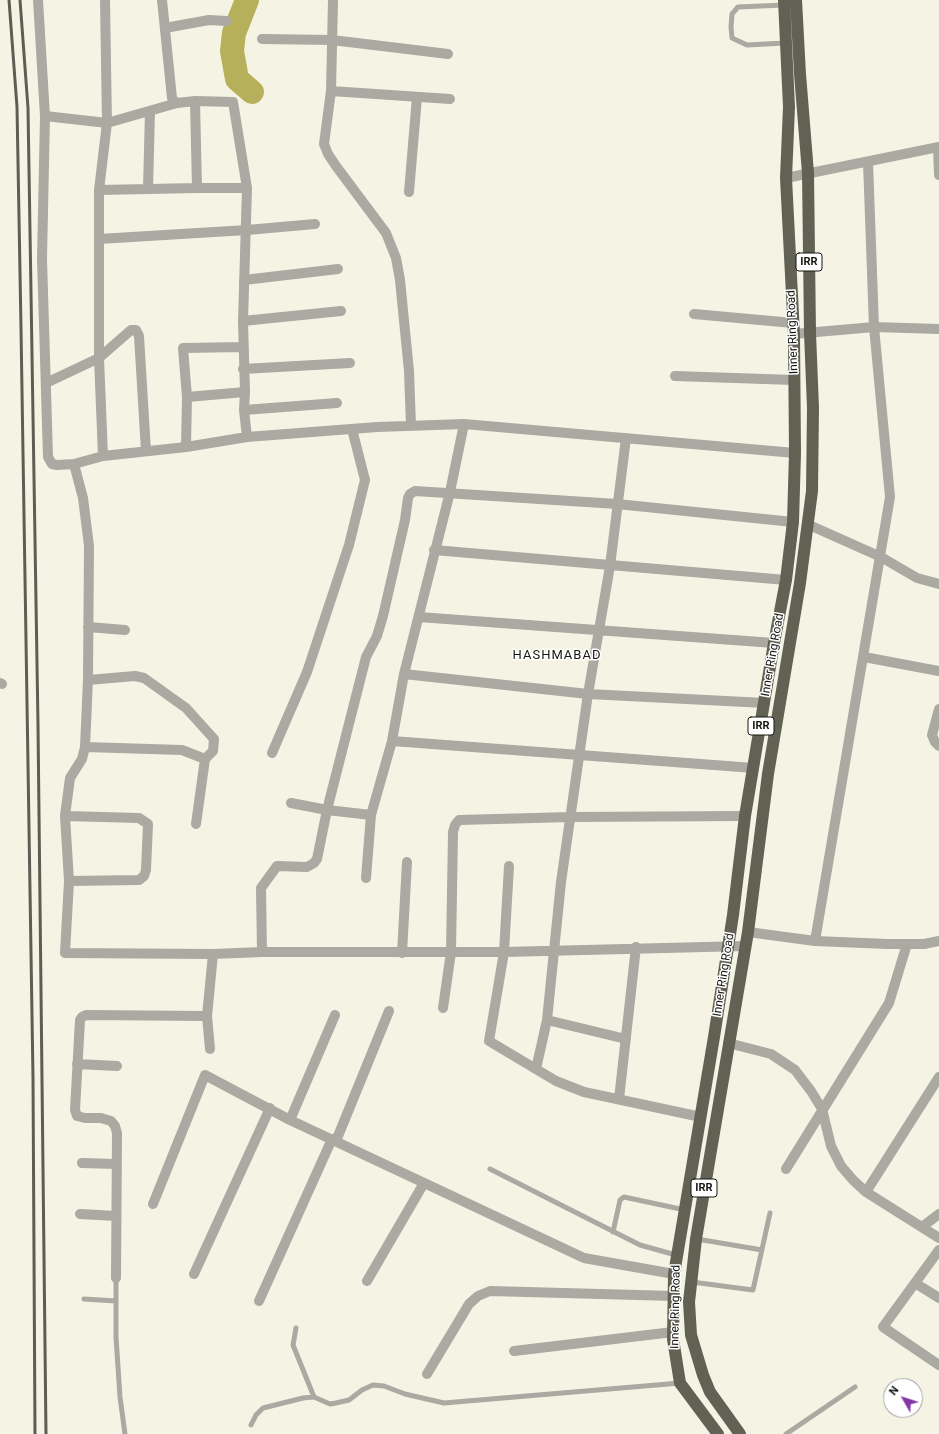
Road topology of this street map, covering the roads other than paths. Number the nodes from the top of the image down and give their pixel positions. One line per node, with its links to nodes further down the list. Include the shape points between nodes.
1 (38, 0): 19 (street)
2 (105, 0): 20 (street)
3 (162, 0): 8 (street)
4 (333, 0): 10 (street)
5 (796, 0): 23 (highway, Inner Ring Road / IRR)
6 (784, 3): 11 (highway, Inner Ring Road / IRR); 11 (lane, via 734,9 732,38 747,45)
7 (227, 21): 8 (street, via 209,20)
8 (165, 28): 17 (street, via 172,98)
9 (262, 39): 10 (street)
10 (332, 40): 12 (street); 13 (street)
11 (786, 43): 25 (highway, Inner Ring Road / IRR, via 789,107)
12 (448, 54)
13 (330, 91): 14 (street); 55 (street, via 324,144 328,154 386,233 396,258 400,280)
14 (417, 97): 15 (street); 30 (street)
15 (450, 98)
16 (195, 101): 17 (street); 26 (street); 27 (street, via 233,102)
17 (177, 103): 18 (street)
18 (150, 111): 20 (street); 28 (street)
19 (45, 116): 20 (street); 49 (street, via 42,259)
20 (107, 123): 29 (street)
21 (939, 147): 22 (street); 24 (street)
22 (868, 162): 23 (street); 39 (street)
23 (808, 173): 25 (street); 42 (highway, Inner Ring Road / IRR)
24 (939, 175)
25 (786, 178): 40 (highway, Inner Ring Road / IRR)
26 (197, 188): 27 (street); 28 (street)
27 (247, 188): 32 (street)
28 (148, 189): 29 (street)
29 (99, 190): 33 (street)
30 (409, 192)
31 (315, 224): 32 (street)
32 (247, 230): 33 (street); 35 (street)
33 (99, 239): 44 (street)
34 (338, 269): 35 (street)
35 (244, 280): 38 (street)
36 (341, 310): 38 (street)
37 (694, 314): 40 (street)
38 (243, 321): 43 (street)
39 (874, 327): 41 (street); 42 (street); 69 (street, via 890,498)
40 (794, 328): 42 (street); 48 (highway, Inner Ring Road / IRR)
41 (939, 329)
42 (810, 333): 67 (highway, Inner Ring Road / IRR, via 812,476)
43 (243, 347): 46 (street); 51 (street, via 183,348)
44 (99, 358): 49 (street); 60 (street, via 131,330 134,329 138,333); 62 (street)
45 (350, 363): 46 (street)
46 (243, 369): 50 (street)
47 (675, 376): 48 (street)
48 (794, 380): 61 (highway, Inner Ring Road / IRR)
49 (46, 383): 63 (street, via 49,461 57,465)
50 (245, 392): 51 (street); 53 (street)
51 (187, 397): 59 (street)
52 (337, 403): 53 (street)
53 (244, 410): 57 (street)
54 (464, 424): 55 (street); 58 (street); 64 (street)
55 (411, 426): 56 (street)
56 (352, 429): 57 (street); 88 (street, via 365,480 350,545 307,672)
57 (247, 437): 59 (street)
58 (626, 438): 61 (street); 65 (street)
59 (186, 447): 60 (street)
60 (146, 451): 62 (street)
61 (795, 452): 66 (highway, Inner Ring Road / IRR)
62 (102, 456): 63 (street)
63 (74, 464): 74 (street, via 83,498 89,546)
64 (450, 492): 65 (street); 68 (street); 93 (street, via 415,490 408,498 383,616 377,636 366,657)
65 (617, 504): 66 (street); 70 (street)
66 (793, 522): 71 (highway, Inner Ring Road / IRR)
67 (807, 524): 69 (street); 103 (highway, Inner Ring Road / IRR, via 800,582 768,774)
68 (434, 550): 70 (street); 73 (street)
69 (881, 557): 72 (street, via 917,578); 78 (street)
70 (610, 566): 71 (street); 76 (street)
71 (786, 580): 77 (highway, Inner Ring Road / IRR)
72 (939, 584)
73 (418, 617): 76 (street); 80 (street)
74 (88, 627): 75 (street); 81 (street)
75 (125, 630)
76 (598, 632): 77 (street); 82 (street)
77 (774, 644): 83 (highway, Inner Ring Road / IRR)
78 (864, 657): 79 (street); 104 (street)
79 (939, 671)
80 (404, 674): 82 (street); 85 (street)
81 (88, 680): 87 (street); 90 (street, via 135,676 156,685 186,708 214,739 213,751)
82 (588, 694): 83 (street); 89 (street)
83 (765, 703): 91 (highway, Inner Ring Road / IRR)
84 (939, 709): 86 (street, via 932,735)
85 (392, 741): 89 (street); 94 (street)
86 (939, 746)
87 (85, 747): 90 (street, via 182,750); 95 (street, via 82,759 70,778)
88 (272, 754)
89 (580, 755): 91 (street); 97 (street)
90 (205, 759): 98 (street)
91 (754, 768): 96 (highway, Inner Ring Road / IRR)
92 (291, 803): 93 (street)
93 (327, 810): 94 (street); 111 (street, via 314,863 308,867 278,866 261,888)
94 (371, 815): 101 (street)
95 (65, 816): 102 (street); 102 (street, via 139,818 148,824 144,876 138,880)
96 (745, 816): 97 (street); 107 (highway, Inner Ring Road / IRR)
97 (572, 817): 110 (street, via 561,882); 112 (street, via 462,819 456,822 453,832)
98 (196, 824)
99 (407, 862): 114 (street)
100 (509, 866): 113 (street)
101 (366, 878)
102 (69, 881): 115 (street, via 65,953)
103 (748, 932): 104 (street); 108 (highway, Inner Ring Road / IRR)
104 (815, 941): 106 (street)
105 (939, 941): 106 (street)
106 (908, 944): 130 (street, via 889,1003)
107 (728, 945): 108 (street); 109 (street); 131 (highway, Inner Ring Road / IRR)
108 (745, 946): 122 (highway, Inner Ring Road / IRR)
109 (636, 947): 110 (street); 121 (street)
110 (554, 951): 113 (street); 120 (street)
111 (262, 952): 114 (street); 115 (street)
112 (451, 952): 113 (street); 114 (street); 116 (street)
113 (504, 952): 126 (street, via 489,1039)
114 (402, 953)
115 (213, 954): 119 (street)
116 (443, 1008)
117 (389, 1011): 133 (street)
118 (335, 1015): 132 (street)
119 (207, 1016): 123 (street); 124 (street, via 82,1017)
120 (547, 1020): 121 (street); 126 (street)
121 (626, 1039): 128 (street)
122 (728, 1043): 130 (street, via 771,1054 783,1060 795,1070); 149 (highway, Inner Ring Road / IRR)
123 (210, 1050)
124 (77, 1064): 125 (street); 135 (street, via 77,1116 111,1121 117,1133)
125 (117, 1066)
126 (536, 1069): 128 (street, via 584,1092)
127 (939, 1077): 139 (street)
128 (619, 1099): 131 (street)
129 (270, 1108): 132 (street); 140 (street, via 205,1075); 153 (street)
130 (822, 1109): 137 (street); 139 (street, via 831,1146 842,1166)
131 (701, 1117): 141 (highway, Inner Ring Road / IRR)
132 (290, 1120): 133 (street)
133 (334, 1140): 138 (street); 163 (street)
134 (82, 1163): 135 (street)
135 (116, 1164): 145 (street)
136 (490, 1169): 147 (lane)
137 (786, 1169)
138 (424, 1183): 154 (street, via 584,1258); 156 (street)
139 (866, 1192): 146 (street)
140 (153, 1204)
141 (685, 1210): 147 (lane, via 624,1197 620,1200); 152 (highway, Inner Ring Road / IRR)
142 (770, 1213): 150 (lane)
143 (80, 1214): 145 (street)
144 (939, 1214): 146 (street)
145 (116, 1216): 155 (street)
146 (922, 1228): 148 (street)
147 (613, 1232): 152 (lane, via 640,1245)
148 (939, 1238)
149 (696, 1239): 150 (lane); 157 (highway, Inner Ring Road / IRR)
150 (762, 1250): 157 (lane, via 753,1290)
151 (939, 1250): 158 (street)
152 (677, 1256): 154 (highway, Inner Ring Road / IRR)
153 (194, 1274)
154 (674, 1274): 159 (highway, Inner Ring Road / IRR)
155 (116, 1278): 162 (lane)
156 (367, 1281)
157 (691, 1282): 175 (highway, Inner Ring Road / IRR, via 691,1335 703,1375 710,1392)
158 (915, 1283): 160 (street); 167 (street, via 883,1327)
159 (674, 1296): 165 (highway, Inner Ring Road / IRR); 168 (street, via 490,1291 478,1296 469,1304)
160 (939, 1298)
161 (84, 1299): 162 (lane)
162 (116, 1301): 173 (lane, via 120,1397)
163 (259, 1301)
164 (296, 1328): 171 (lane, via 293,1345)
165 (673, 1332): 166 (street); 169 (highway, Inner Ring Road / IRR)
166 (514, 1352)
167 (939, 1364)
168 (427, 1374)
169 (680, 1383): 171 (lane, via 444,1403 374,1385 349,1400 336,1403 330,1404); 174 (highway, Inner Ring Road / IRR)
170 (855, 1387): 176 (lane)
171 (314, 1397): 172 (lane, via 264,1408 256,1415)
172 (251, 1425)
173 (125, 1434)
174 (718, 1434)
175 (740, 1434)
176 (786, 1434)

